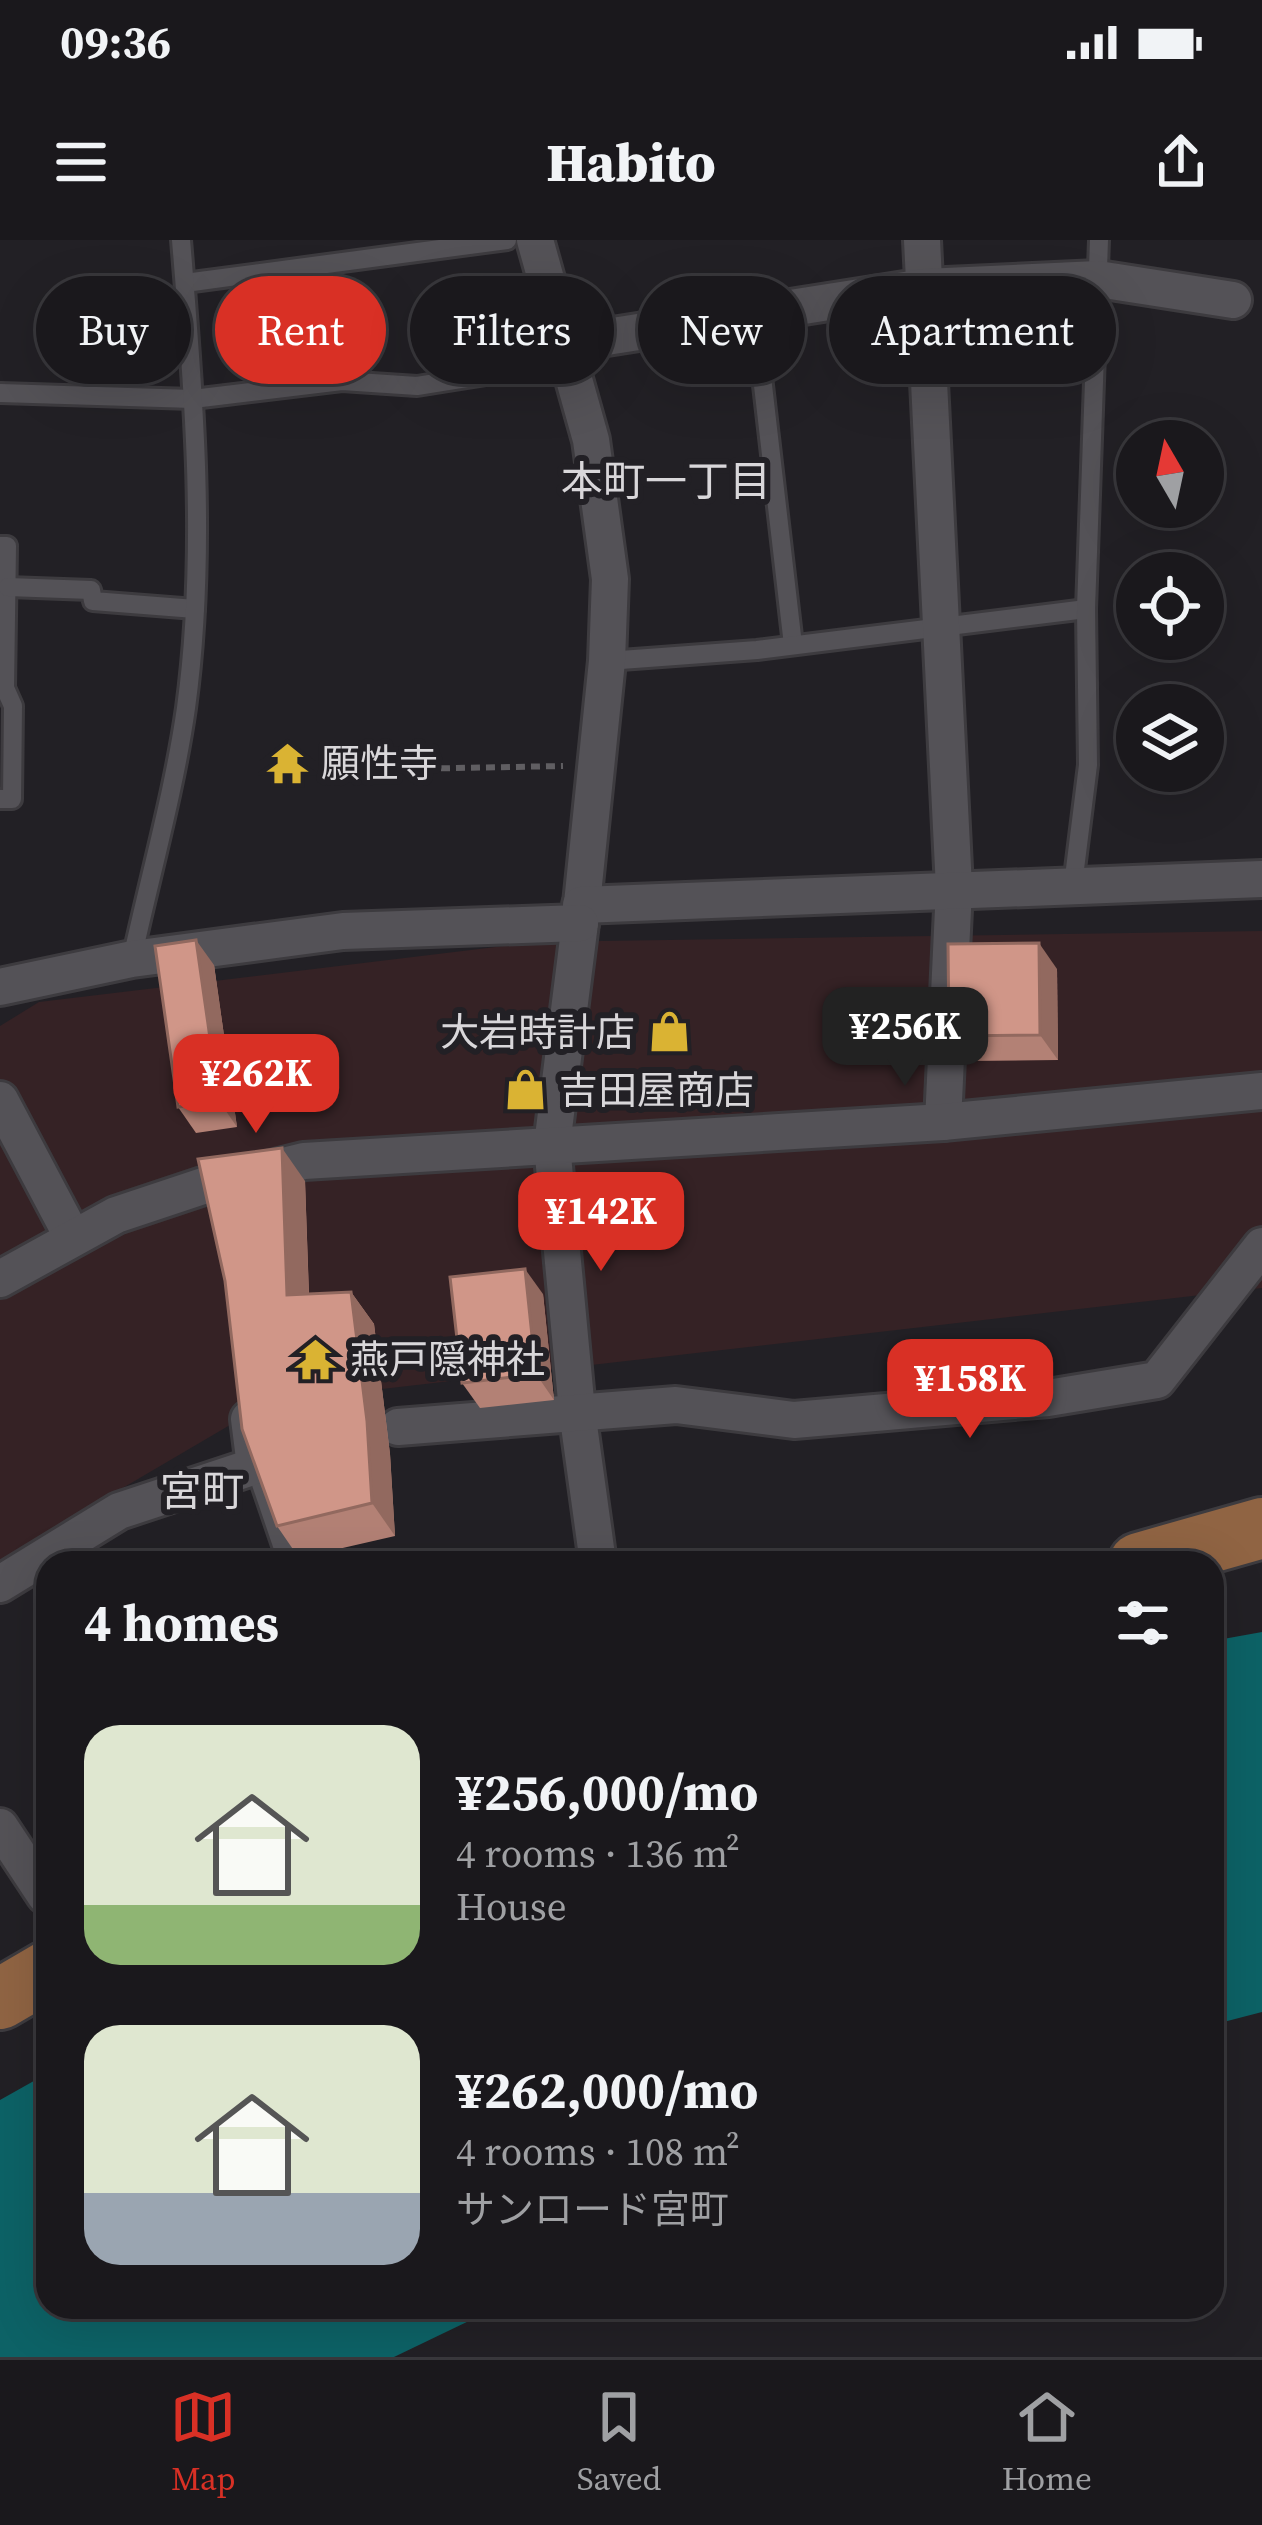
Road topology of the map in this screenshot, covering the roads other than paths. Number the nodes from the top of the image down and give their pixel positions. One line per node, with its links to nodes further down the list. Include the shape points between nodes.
1 (181, 240): 6 (lane)
2 (507, 240): 10 (lane)
3 (535, 240): 7 (street)
4 (922, 240): 8 (street)
5 (1099, 240): 9 (lane)
6 (184, 276)
7 (544, 276)
8 (924, 276)
9 (1097, 276)
10 (191, 282)
11 (1116, 282): 12 (street)
12 (1233, 300)
13 (191, 370): 20 (lane)
14 (426, 384): 20 (lane, via 342,381)
15 (573, 384): 27 (street, via 590,440 610,579)
16 (763, 384): 26 (lane)
17 (929, 384): 25 (street)
18 (1093, 384): 24 (lane)
19 (0, 393): 20 (lane)
20 (193, 399): 23 (lane)
21 (0, 546): 22 (lane, via 8,546)
22 (8, 587): 23 (lane, via 91,590 93,601); 28 (lane, via 12,799)
23 (195, 609): 33 (lane, via 186,709)
24 (1085, 609): 25 (lane); 30 (lane, via 1088,765)
25 (941, 626): 26 (lane); 31 (street)
26 (793, 645): 27 (lane)
27 (607, 661): 32 (street)
28 (0, 799)
29 (1262, 879): 30 (street)
30 (1073, 885): 31 (street)
31 (954, 888): 32 (street); 37 (street)
32 (581, 914): 33 (street); 38 (street)
33 (132, 959): 34 (street)
34 (0, 987)
35 (1262, 1091): 37 (street)
36 (0, 1100): 41 (street)
37 (943, 1122): 38 (street)
38 (553, 1144): 39 (street, via 304,1161); 45 (street)
39 (203, 1186): 40 (street); 41 (street)
40 (214, 1230)
41 (73, 1238): 43 (street)
42 (1262, 1246): 45 (street, via 1157,1380 794,1420 676,1406)
43 (0, 1279)
44 (244, 1381): 47 (street)
45 (577, 1411): 46 (street); 51 (street)
46 (398, 1427)
47 (255, 1466): 49 (street, via 119,1510); 50 (lane)
48 (1262, 1528): 52 (main road)
49 (53, 1551)
50 (284, 1551)
51 (596, 1551)
52 (1181, 1551)
53 (36, 1562): 54 (street)
54 (0, 1584)
55 (0, 1827): 56 (street)
56 (36, 1880)
57 (36, 1978): 58 (main road)
58 (0, 1999)

